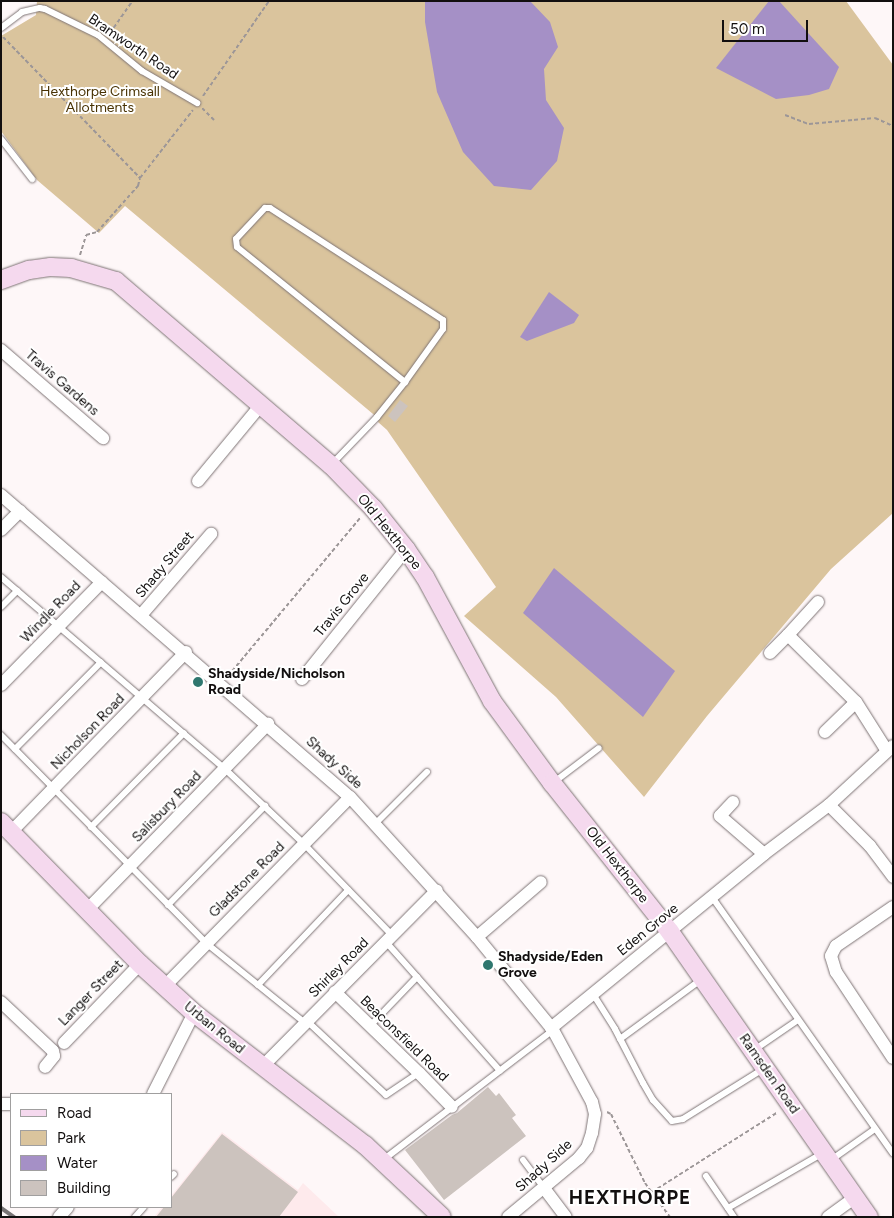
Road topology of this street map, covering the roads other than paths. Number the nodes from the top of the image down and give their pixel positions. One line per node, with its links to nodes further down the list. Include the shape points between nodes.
1 (1, 28): 2 (lane, Bramworth Road, via 22,12 40,8 84,27 142,71)
2 (197, 103)
3 (1, 139): 4 (lane)
4 (32, 179)
5 (1, 280): 8 (street, Old Hexthorpe, via 29,270 51,267 77,269 116,282)
6 (4, 356): 9 (street, Travis Gardens)
7 (405, 382): 7 (lane, via 443,329 443,320 270,208 265,208 236,239 237,247); 10 (lane)
8 (260, 406): 10 (street, Old Hexthorpe); 11 (street)
9 (103, 438)
10 (331, 465): 16 (street, Old Hexthorpe)
11 (198, 482)
12 (1, 495): 13 (street, Shady Side)
13 (20, 511): 14 (street); 18 (street, Shady Side)
14 (1, 530)
15 (210, 534): 22 (street, Shady Street)
16 (406, 549): 28 (street, Travis Grove); 41 (street, Old Hexthorpe, via 492,701)
17 (1, 578): 19 (lane)
18 (102, 582): 22 (street, Shady Side); 23 (street, Windle Road)
19 (17, 591): 21 (lane); 23 (lane)
20 (818, 602): 24 (street)
21 (1, 607)
22 (142, 614): 25 (street, Shady Side)
23 (58, 627): 27 (lane); 29 (street, Windle Road)
24 (788, 635): 26 (street); 31 (street)
25 (186, 652): 30 (street, Nicholson Road); 32 (street, Shady Side)
26 (770, 653)
27 (101, 662): 30 (lane); 38 (lane)
28 (302, 679)
29 (1, 685)
30 (142, 697): 34 (lane); 42 (street, Nicholson Road)
31 (856, 702): 33 (street); 37 (street)
32 (268, 724): 39 (street, Salisbury Road); 43 (street, Shady Side)
33 (825, 732)
34 (184, 733): 39 (lane); 49 (lane)
35 (1, 735): 38 (lane)
36 (599, 748): 41 (lane)
37 (890, 748): 45 (street, Eden Grove)
38 (14, 749): 42 (lane)
39 (225, 769): 46 (lane); 52 (street, Salisbury Road)
40 (426, 772): 47 (lane)
41 (552, 783): 61 (street, Old Hexthorpe)
42 (53, 789): 48 (street, Nicholson Road); 49 (lane)
43 (350, 797): 47 (street, Shady Side); 50 (street, Gladstone Road)
44 (734, 802): 51 (street, via 720,816)
45 (829, 805): 51 (street, Eden Grove); 53 (street, via 870,846)
46 (265, 806): 50 (lane); 58 (lane)
47 (374, 825): 56 (street, Shady Side)
48 (6, 827): 60 (street, Urban Road)
49 (91, 828): 52 (lane)
50 (304, 844): 55 (lane); 64 (street, Gladstone Road)
51 (764, 854): 57 (street, Eden Grove)
52 (130, 867): 58 (lane); 60 (street, Salisbury Road)
53 (893, 877)
54 (541, 882): 62 (street)
55 (348, 890): 63 (lane); 68 (lane)
56 (437, 890): 62 (street, Shady Side); 63 (street, Shirley Road)
57 (712, 897): 61 (street, Eden Grove); 74 (lane)
58 (168, 905): 64 (lane)
59 (893, 907): 81 (street, via 836,946 831,956 836,972)
60 (88, 910): 65 (street, Urban Road)
61 (670, 932): 67 (street, Ramsden Road); 71 (street, Eden Grove)
62 (477, 936): 77 (street, Shady Side)
63 (389, 938): 66 (lane); 70 (street, Shirley Road)
64 (206, 943): 68 (lane); 69 (street, Gladstone Road)
65 (140, 964): 69 (street, Urban Road); 79 (street, Langer Street)
66 (417, 977): 76 (lane); 85 (lane)
67 (702, 979): 78 (lane); 80 (street, Ramsden Road)
68 (258, 984): 75 (lane)
69 (165, 986): 73 (street, Urban Road)
70 (335, 992): 75 (street, Shirley Road); 76 (street, Beaconsfield Road)
71 (593, 994): 77 (street, Eden Grove); 78 (lane)
72 (1, 1002): 83 (street, via 53,1051 54,1056)
73 (194, 1013): 82 (street, Urban Road); 87 (street)
74 (798, 1020): 80 (lane); 89 (lane)
75 (306, 1022): 82 (street, Shirley Road); 86 (lane, via 386,1094)
76 (370, 1026): 86 (street, Beaconsfield Road)
77 (552, 1029): 85 (lane); 95 (street, Shady Side, via 592,1102 594,1114 586,1148)
78 (620, 1039): 84 (lane, via 653,1100 672,1121 683,1119)
79 (64, 1043)
80 (753, 1051): 84 (street, Ramsden Road)
81 (893, 1058)
82 (263, 1066): 92 (street, Urban Road)
83 (45, 1067)
84 (765, 1068): 91 (street, Ramsden Road)
85 (500, 1071): 88 (lane)
86 (419, 1072): 88 (street, Beaconsfield Road)
87 (154, 1093)
88 (452, 1107): 92 (lane)
89 (875, 1129): 90 (lane); 91 (lane)
90 (893, 1154)
91 (827, 1157): 96 (street, Ramsden Road); 97 (lane)
92 (382, 1160): 98 (street, Urban Road)
93 (523, 1160): 95 (lane)
94 (706, 1176): 97 (lane)
95 (544, 1188): 99 (street, Shady Side); 100 (street)
96 (856, 1197): 102 (street); 103 (street, Ramsden Road)
97 (728, 1208): 101 (lane)
98 (435, 1214)
99 (508, 1217)
100 (566, 1217)
101 (734, 1217)
102 (828, 1217)
103 (869, 1217)

